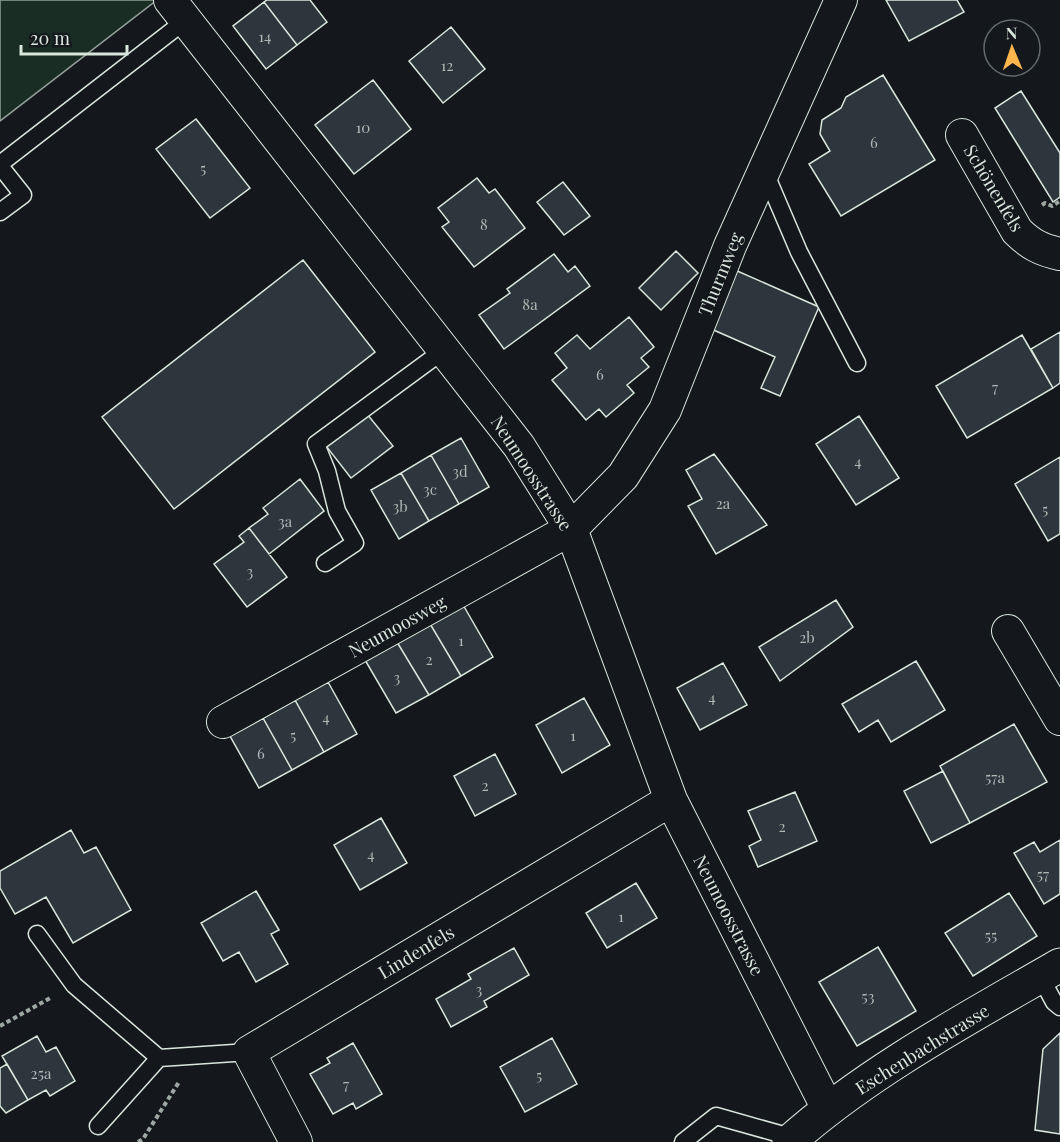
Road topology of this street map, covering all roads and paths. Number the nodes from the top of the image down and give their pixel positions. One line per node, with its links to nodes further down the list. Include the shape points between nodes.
1 (841, 0): 5 (street, Thurmweg)
2 (178, 10): 4 (lane); 8 (street, Neumoosstrasse)
3 (962, 135): 7 (street, Schönenfels, via 1017,231 1040,249)
4 (0, 165): 6 (lane, via 23,195)
5 (764, 169): 9 (lane, via 799,252); 10 (street, Thurmweg, via 665,410 624,476)
6 (0, 212)
7 (1060, 254)
8 (444, 350): 10 (street, Neumoosstrasse, via 519,446); 11 (lane, via 316,444 337,511 355,543)
9 (857, 363)
10 (571, 529): 14 (street, Neumoosweg); 15 (street, Neumoosstrasse)
11 (325, 563)
12 (1008, 631): 13 (street)
13 (1060, 719)
14 (223, 722)
15 (671, 800): 21 (street, Lindenfels); 24 (street, Neumoosstrasse)
16 (37, 934): 18 (lane)
17 (1050, 970): 19 (lane, via 1054,1002); 24 (street, Eschenbachstrasse)
18 (74, 985): 20 (path); 23 (lane)
19 (1060, 1007)
20 (0, 1026)
21 (249, 1052): 22 (lane); 29 (street)
22 (195, 1056): 23 (lane); 26 (path)
23 (159, 1058): 25 (lane)
24 (828, 1109): 27 (street, Eschenbachstrasse)
25 (98, 1126)
26 (144, 1140): 28 (path)
27 (792, 1140): 30 (lane, via 716,1116)
28 (138, 1142)
29 (296, 1142)
30 (683, 1142)

